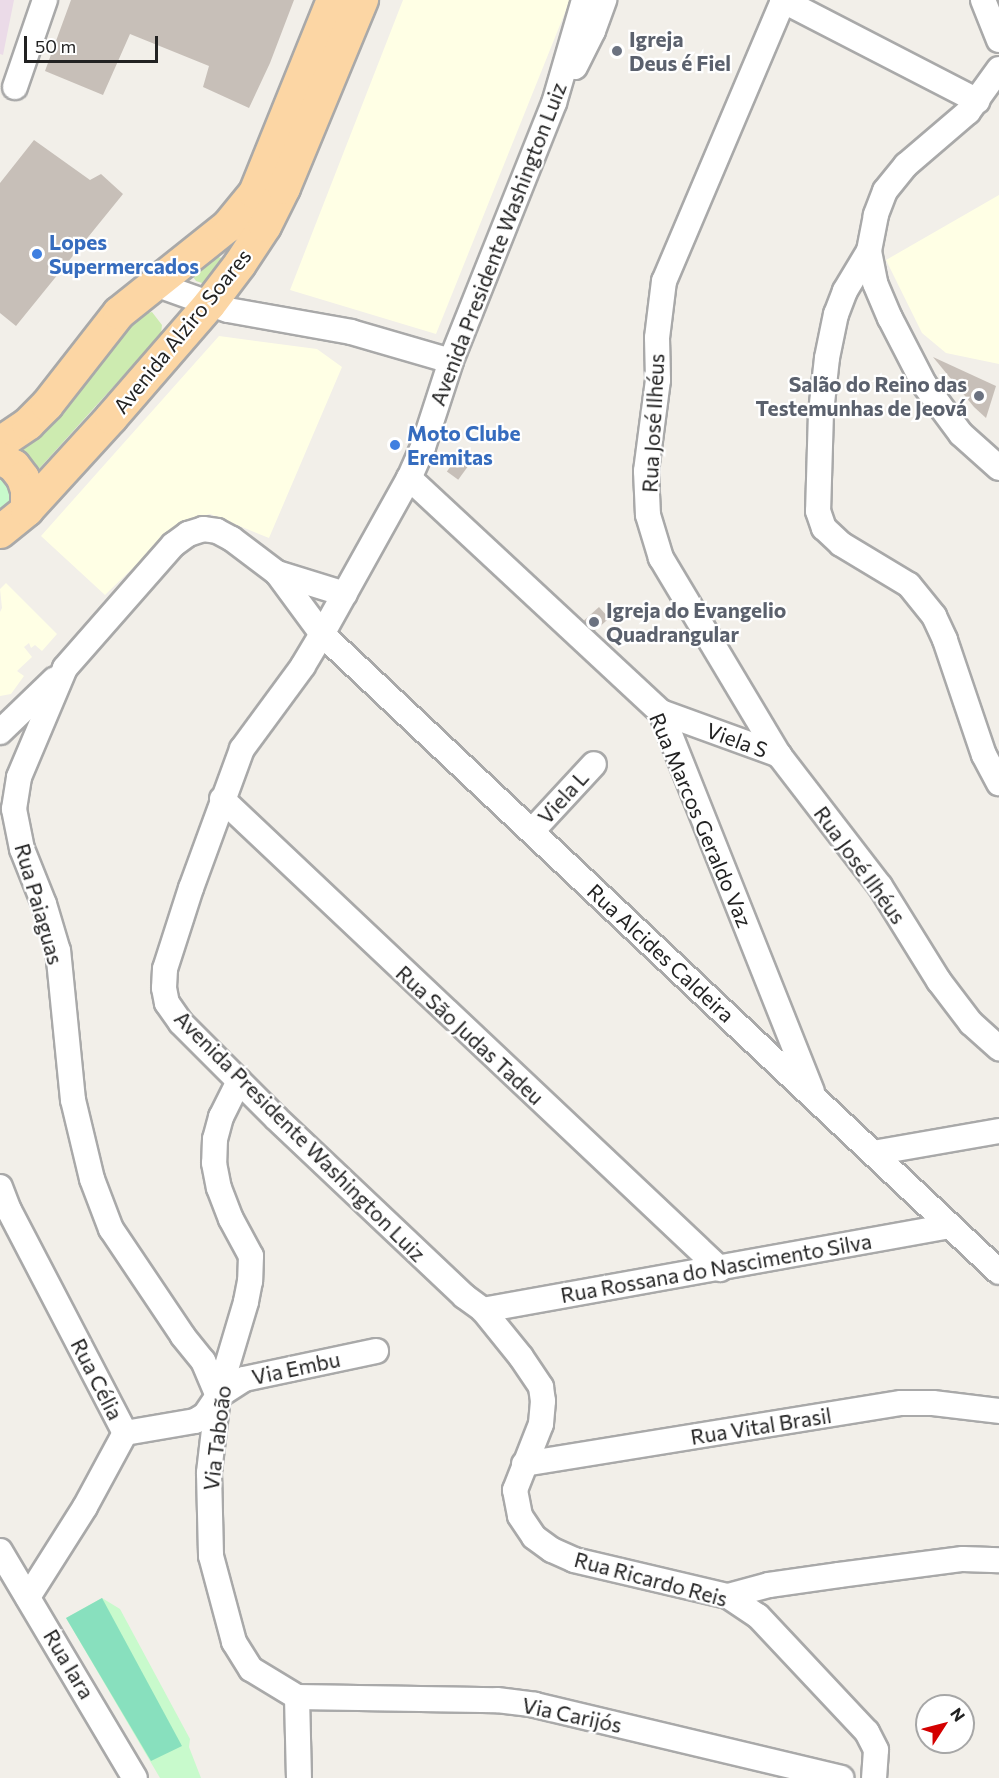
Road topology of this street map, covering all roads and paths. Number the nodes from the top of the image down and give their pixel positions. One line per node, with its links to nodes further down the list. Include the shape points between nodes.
1 (45, 0): 10 (street)
2 (333, 0): 14 (main road, Avenida Alziro Soares, via 255,193 228,226)
3 (362, 0): 15 (main road, Avenida Alziro Soares, via 265,226)
4 (584, 0): 12 (street, Avenida Presidente Washington Luiz)
5 (604, 0): 12 (street, via 593,31)
6 (782, 0): 11 (street); 31 (street, Rua José Ilhéus, via 664,281 657,338 658,380 646,471 648,515 661,558)
7 (983, 0): 8 (street)
8 (999, 40)
9 (999, 69): 11 (street)
10 (15, 87)
11 (978, 101): 13 (street, via 906,165 885,191)
12 (554, 103): 16 (street, Avenida Presidente Washington Luiz)
13 (869, 251): 18 (street, via 875,283 909,360 941,410); 33 (street, via 845,291 827,358 820,412 818,510 824,528 841,544 909,585 934,616 984,754)
14 (155, 284): 15 (street); 17 (main road, Avenida Alziro Soares, via 119,314 41,411)
15 (209, 305): 16 (street, via 351,332); 22 (main road, Avenida Alziro Soares)
16 (451, 361): 21 (street, Avenida Presidente Washington Luiz)
17 (0, 443)
18 (988, 449): 20 (street)
19 (0, 458): 22 (main road, via 14,466 22,478 27,490)
20 (999, 468)
21 (409, 478): 25 (street, Avenida Presidente Washington Luiz); 28 (street, Rua Marcos Geraldo Vaz)
22 (27, 510): 23 (main road, Avenida Alziro Soares)
23 (0, 532)
24 (277, 573): 25 (street, Rua Paiaguas); 26 (street, Rua Paiaguas); 27 (street, Rua Paiaguas, via 217,531 203,529 188,534 154,564)
25 (345, 594): 26 (street, Avenida Presidente Washington Luiz)
26 (322, 634): 34 (street, Avenida Presidente Washington Luiz, via 242,749); 35 (street, Rua Alcides Caldeira)
27 (65, 668): 29 (street); 30 (street, Rua Paiaguas)
28 (661, 712): 31 (street, Viela S); 36 (street, Rua Marcos Geraldo Vaz)
29 (0, 734): 30 (street)
30 (28, 753): 50 (street, Rua Paiaguas, via 14,809 22,849 58,951 73,1100 92,1179 111,1229 203,1361)
31 (779, 755): 38 (street, Rua José Ilhéus, via 880,886 939,981 971,1023)
32 (594, 764): 35 (street, Viela L)
33 (999, 783)
34 (222, 799): 39 (street, Avenida Presidente Washington Luiz, via 165,969 164,988 167,1003 181,1023); 45 (street, Rua São Judas Tadeu)
35 (532, 831): 37 (street, Rua Alcides Caldeira)
36 (779, 1009): 37 (street, via 776,1025 756,1035); 40 (street, Rua Marcos Geraldo Vaz)
37 (746, 1033): 40 (street, Rua Alcides Caldeira)
38 (999, 1048)
39 (239, 1081): 47 (street, Avenida Presidente Washington Luiz); 50 (street, Via Taboão, via 220,1117 214,1162 219,1188 250,1256 250,1281)
40 (815, 1099): 42 (street, Rua Alcides Caldeira)
41 (999, 1131): 42 (street)
42 (873, 1153): 44 (street, Rua Alcides Caldeira)
43 (0, 1186): 52 (street, Rua Célia)
44 (950, 1226): 45 (street, Rua Rossana do Nascimento Silva); 46 (street, Rua Alcides Caldeira)
45 (720, 1269): 47 (street, Rua Rossana do Nascimento Silva)
46 (999, 1272)
47 (483, 1310): 49 (street, Avenida Presidente Washington Luiz)
48 (376, 1351): 50 (street, Via Embu, via 244,1379)
49 (541, 1387): 53 (street, Rua Ricardo Reis, via 541,1424)
50 (218, 1396): 52 (street, Via Embu, via 205,1415 195,1421); 58 (street, Via Taboão, via 209,1473 211,1556 234,1642 251,1669)
51 (999, 1411): 53 (street, Rua Vital Brasil, via 901,1403)
52 (125, 1433): 57 (street, Rua Célia, via 85,1508)
53 (524, 1464): 56 (street, Rua Ricardo Reis, via 515,1490 520,1516 534,1537 552,1550 602,1568)
54 (0, 1551): 57 (street, Rua Iara)
55 (999, 1560): 56 (street, via 963,1559 839,1575 770,1585)
56 (728, 1596): 62 (street, Rua Ricardo Reis, via 758,1616 867,1732 876,1750)
57 (28, 1597): 59 (street, Rua Iara)
58 (297, 1697): 60 (street); 61 (street, Via Carijós, via 506,1701)
59 (135, 1778)
60 (299, 1778)
61 (841, 1778)
62 (874, 1778)

